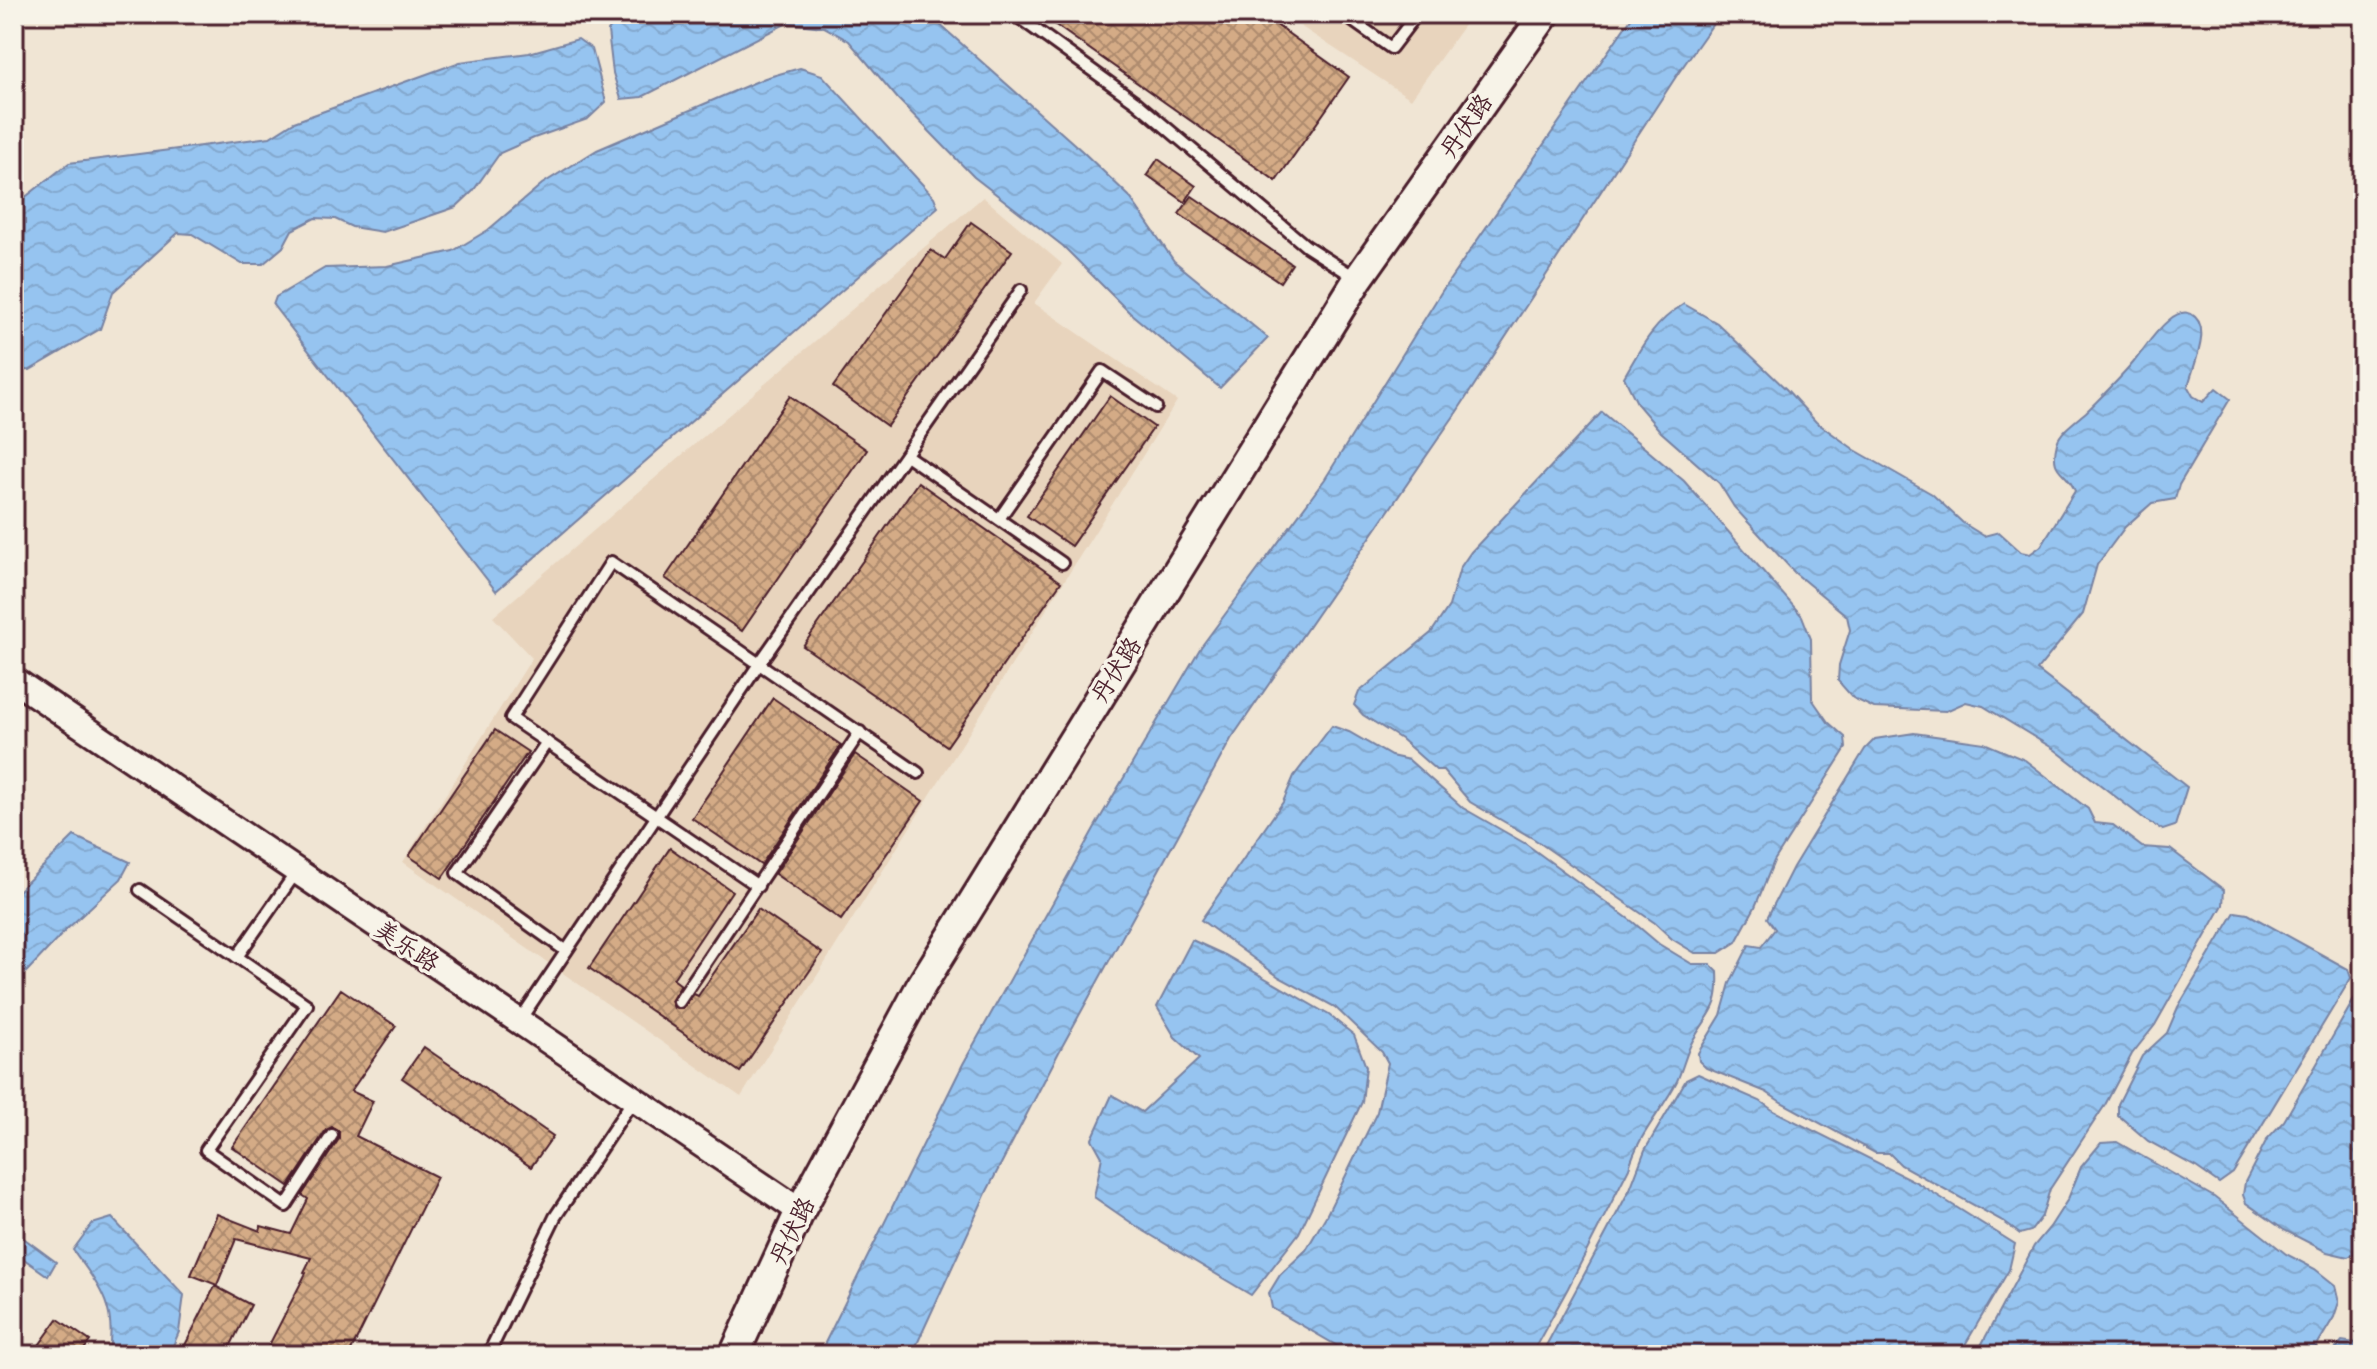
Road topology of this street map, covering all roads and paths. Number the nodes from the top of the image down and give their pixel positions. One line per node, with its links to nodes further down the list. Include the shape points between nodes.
1 (1014, 14): 5 (lane, via 1136,102 1306,246)
2 (1343, 14): 3 (lane, via 1391,48)
3 (1417, 14)
4 (1545, 14): 5 (main road, 丹伏路)
5 (1358, 279): 26 (main road, 丹伏路, via 921,986)
6 (1021, 290): 8 (lane)
7 (1156, 407): 9 (lane, via 1102,371)
8 (906, 455): 9 (lane); 11 (lane)
9 (999, 519): 10 (lane)
10 (1062, 563)
11 (759, 664): 13 (lane); 14 (lane, via 611,562 511,718); 16 (lane)
12 (14, 680): 17 (street, 美乐路)
13 (860, 732): 15 (lane); 18 (lane)
14 (547, 742): 16 (lane); 20 (lane, via 457,873)
15 (918, 773)
16 (657, 817): 18 (lane); 20 (lane)
17 (297, 871): 21 (lane); 23 (street, 美乐路)
18 (758, 886): 22 (lane)
19 (140, 890): 21 (lane)
20 (566, 951): 23 (lane)
21 (237, 957): 25 (lane, via 307,1005 206,1150 286,1206)
22 (679, 1002)
23 (519, 1021): 24 (street, 美乐路)
24 (634, 1099): 26 (street, 美乐路); 27 (lane, via 555,1217)
25 (332, 1135)
26 (800, 1211): 28 (main road, 丹伏路)
27 (488, 1355)
28 (734, 1355)

